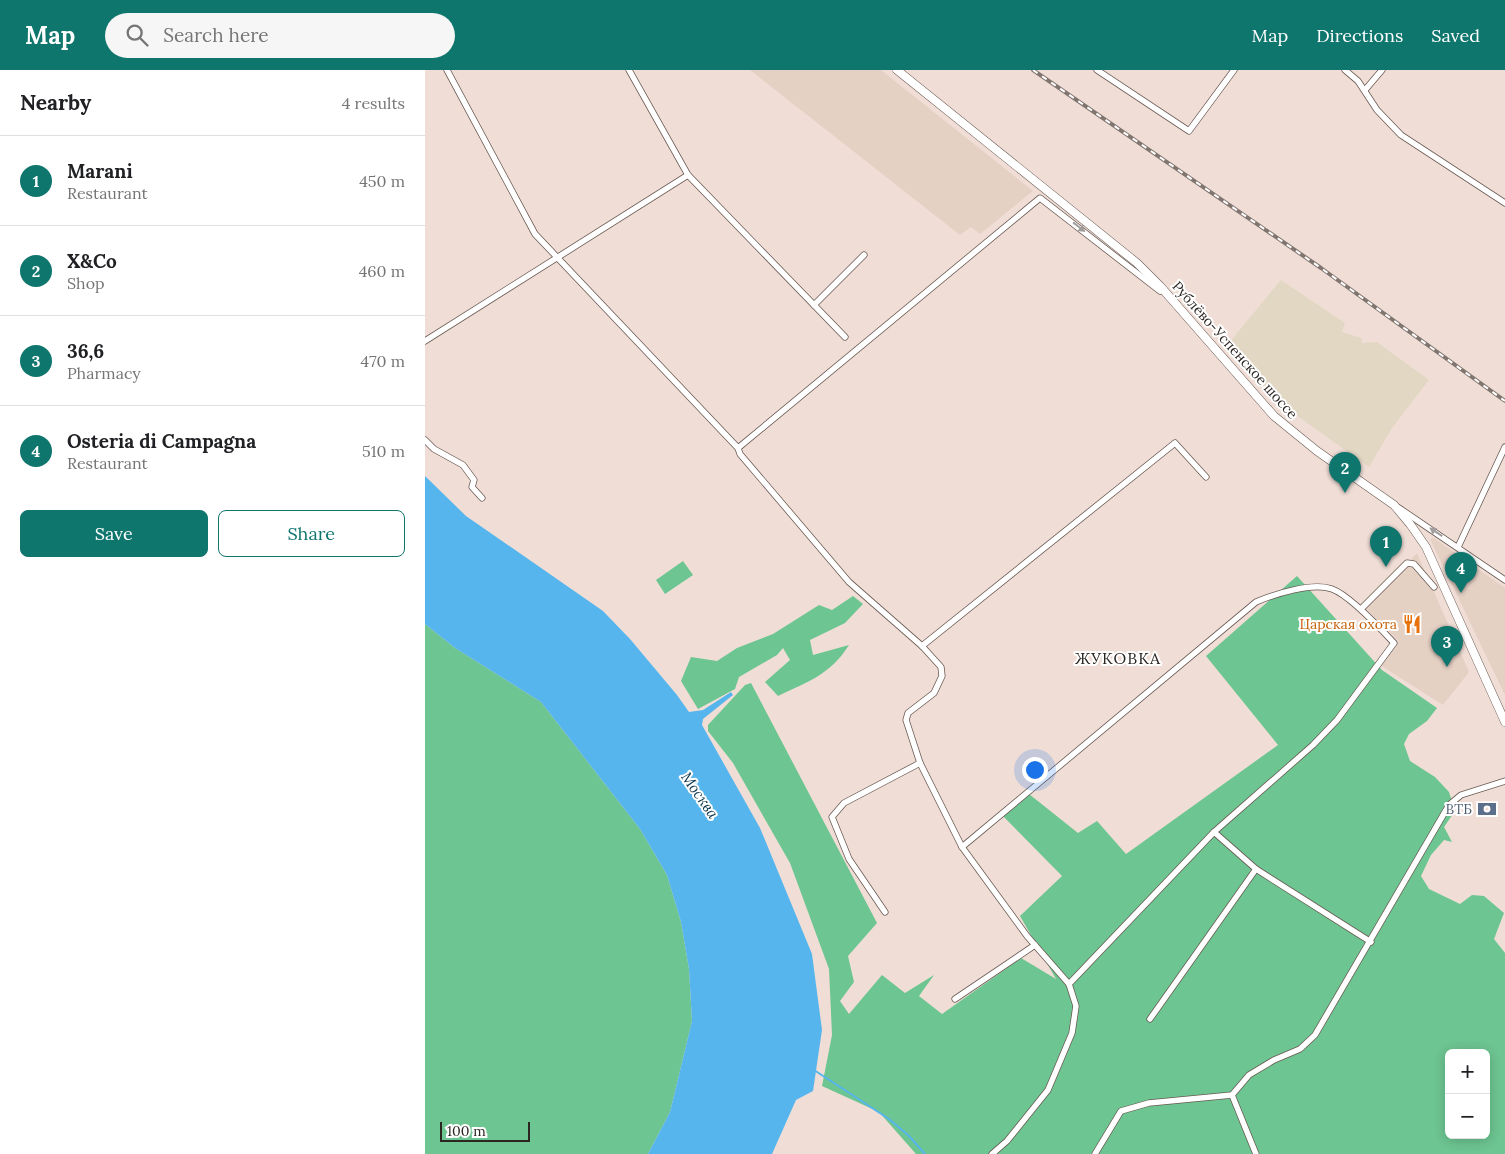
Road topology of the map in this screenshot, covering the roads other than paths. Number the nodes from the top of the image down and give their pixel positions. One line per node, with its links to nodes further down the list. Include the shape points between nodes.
1 (447, 70): 12 (street, via 535,234)
2 (629, 70): 9 (street)
3 (897, 70): 13 (main road, Рублёво-Успенское шоссе, via 1124,253)
4 (1097, 70): 5 (street, via 1189,131)
5 (1235, 70)
6 (1345, 70): 8 (street)
7 (1382, 70): 8 (street)
8 (1365, 90): 10 (street, via 1377,110 1401,135)
9 (688, 175): 12 (street); 14 (street)
10 (1505, 204)
11 (864, 255): 14 (street)
12 (557, 257): 16 (street); 19 (street)
13 (1174, 302): 19 (street, one-way to 13, via 1040,198); 22 (main road, Рублёво-Успенское шоссе, via 1274,416)
14 (814, 305): 15 (street)
15 (845, 337)
16 (425, 341)
17 (425, 440): 21 (street, via 434,449 463,465 474,480 472,487)
18 (1505, 447): 23 (street)
19 (739, 448): 27 (street, via 740,454 849,582)
20 (1205, 477): 27 (street, via 1175,444)
21 (482, 498)
22 (1394, 505): 23 (street, one-way to 22); 24 (main road, Рублёво-Успенское шоссе, via 1417,533)
23 (1458, 547): 25 (street)
24 (1438, 574): 26 (street, via 1434,587 1414,564 1407,563); 28 (main road, Рублёво-Успенское шоссе)
25 (1505, 580)
26 (1361, 610): 31 (street, via 1394,642 1313,746); 32 (street, via 1333,589 1323,588 1275,594 1256,602)
27 (922, 646): 29 (street, via 941,667 942,676 934,694 908,713 906,720)
28 (1505, 722)
29 (920, 763): 32 (street); 34 (street, via 844,802 832,817 849,859)
30 (1505, 781): 35 (street, via 1461,795 1449,804)
31 (1214, 832): 33 (street); 37 (street)
32 (962, 847): 36 (street)
33 (1256, 869): 35 (street); 39 (street)
34 (885, 912)
35 (1371, 942): 40 (street, via 1315,1035 1300,1049 1249,1075)
36 (1035, 946): 37 (street); 38 (street)
37 (1069, 984): 41 (street, via 1076,1006 1072,1033 1048,1090 1007,1141)
38 (955, 999)
39 (1150, 1019)
40 (1232, 1095): 42 (street, via 1149,1103 1121,1111); 43 (street)
41 (992, 1154)
42 (1095, 1154)
43 (1256, 1154)

